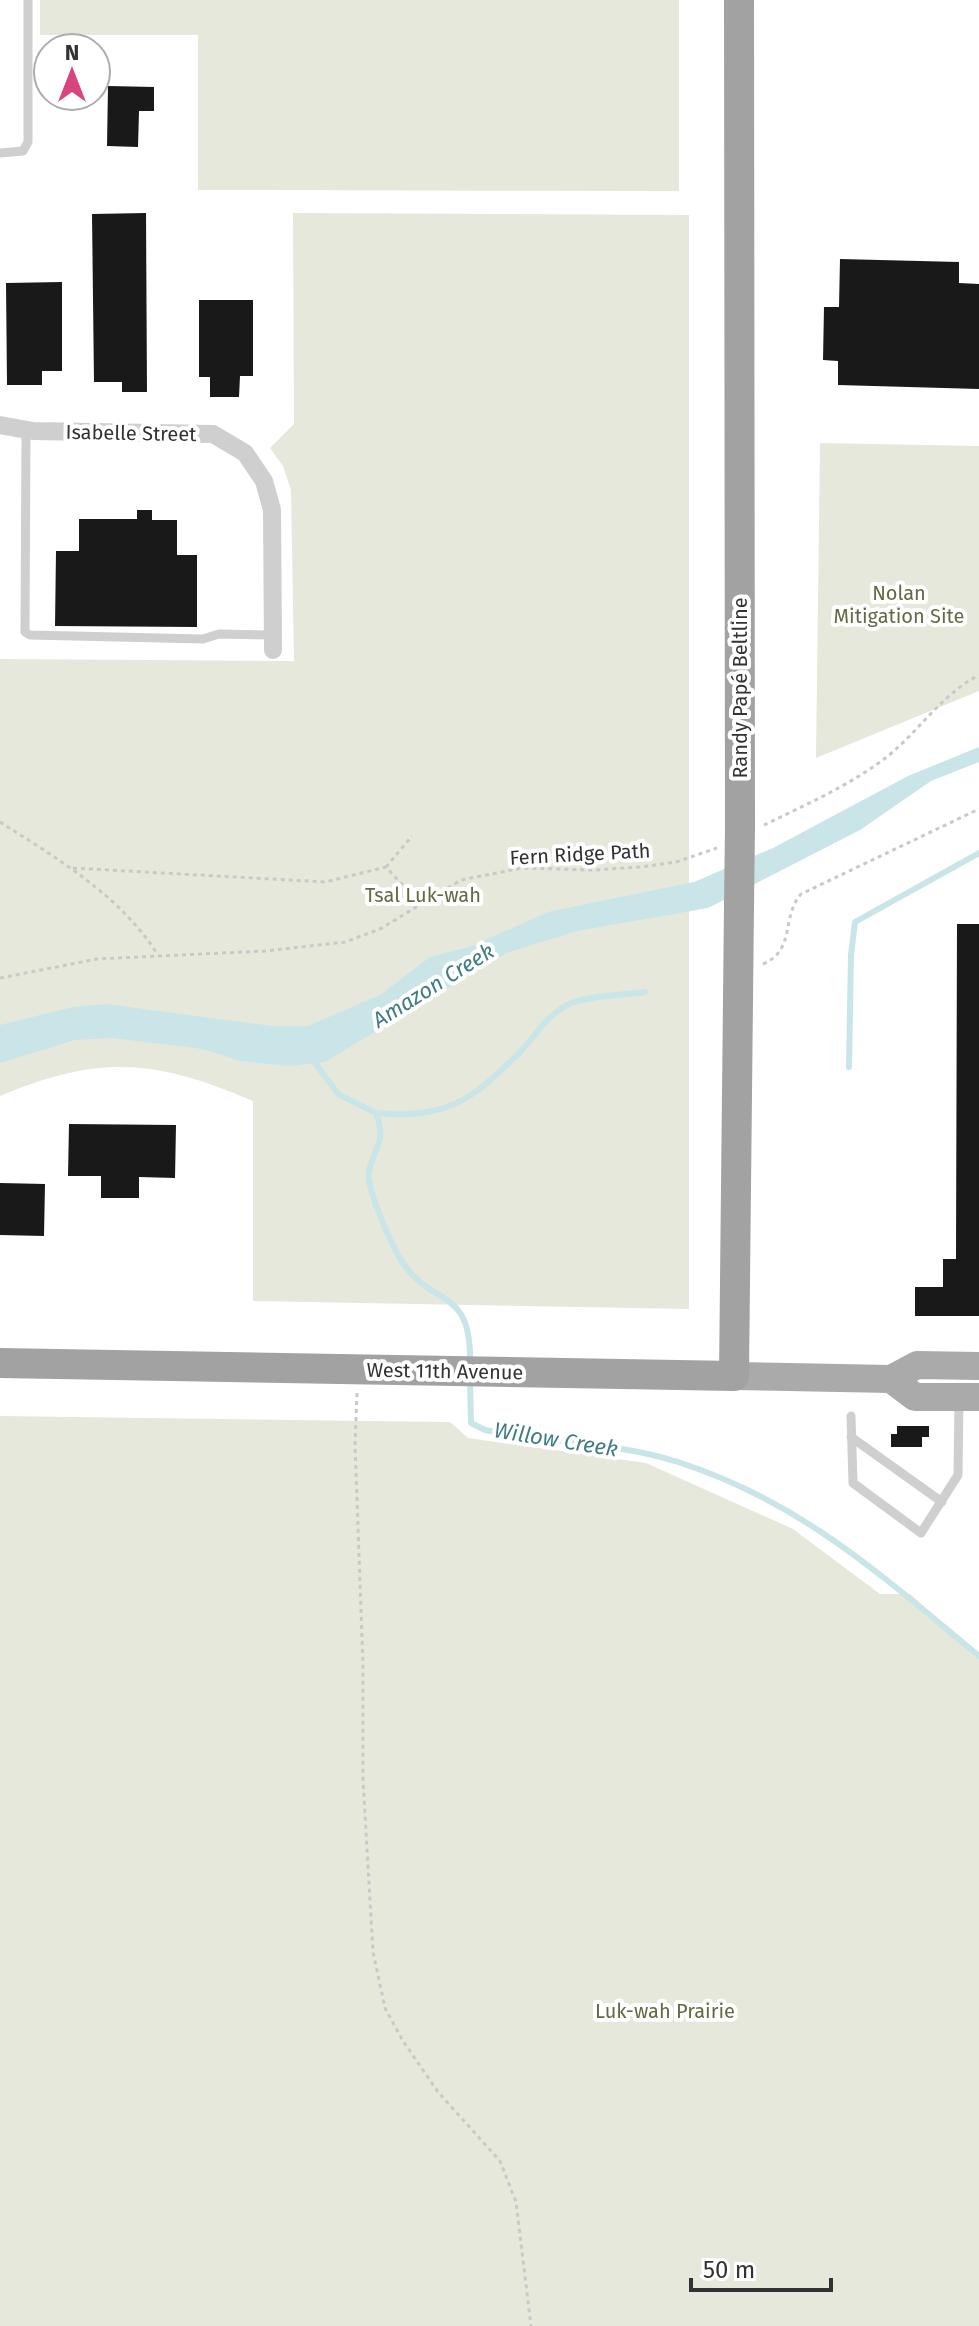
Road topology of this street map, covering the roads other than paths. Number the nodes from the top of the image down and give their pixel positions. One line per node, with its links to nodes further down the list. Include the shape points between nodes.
1 (28, 0): 3 (lane, via 28,142 23,151)
2 (739, 0): 9 (highway, Randy Papé Beltline, bridge)
3 (0, 153)
4 (0, 425): 5 (street, Isabelle Street)
5 (26, 430): 6 (street, Isabelle Street, via 213,434 245,453 264,481 272,510); 6 (lane, via 25,632 203,639 219,634)
6 (273, 642)
7 (0, 1363): 9 (highway, West 11th Avenue)
8 (979, 1366): 10 (main road, West 11th Avenue, via 917,1365)
9 (734, 1376): 10 (main road, West 11th Avenue)
10 (891, 1379): 11 (main road, West 11th Avenue, via 915,1397)
11 (969, 1398): 14 (lane, via 958,1475)
12 (851, 1416): 13 (lane)
13 (851, 1437): 14 (lane); 14 (lane, via 855,1486 921,1533)
14 (942, 1502)

